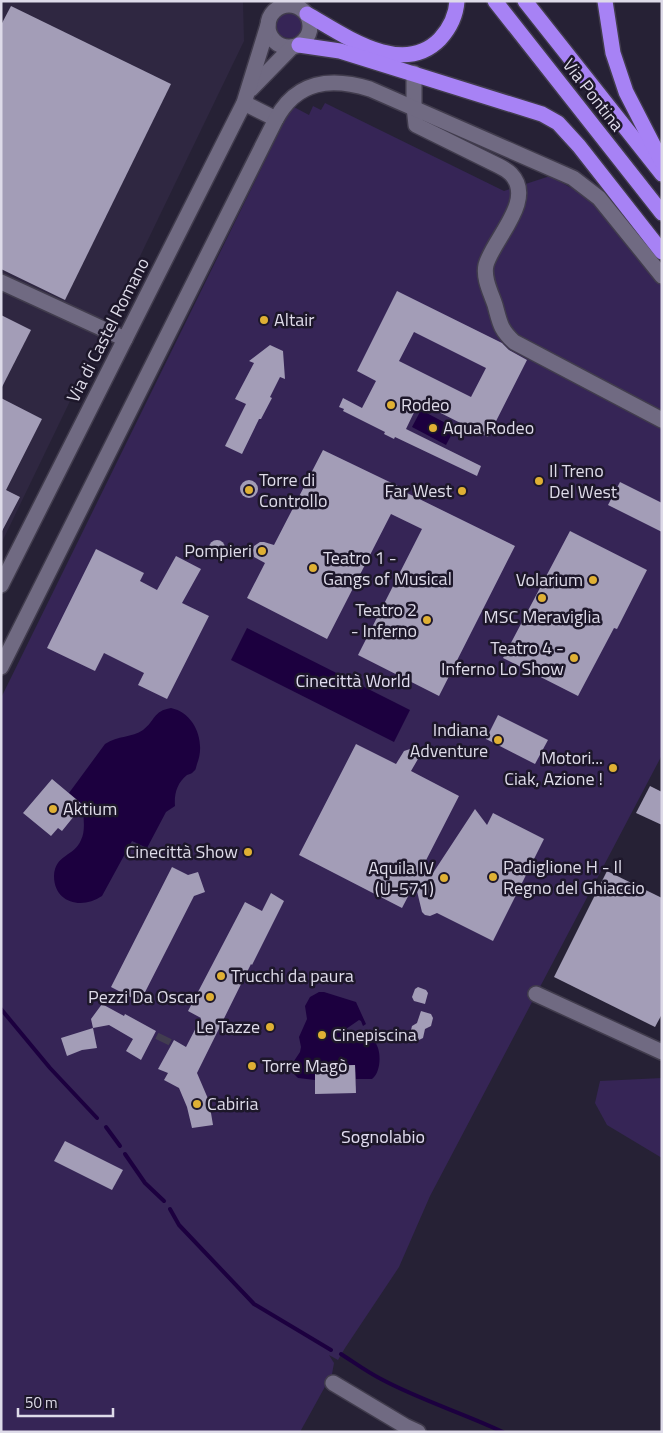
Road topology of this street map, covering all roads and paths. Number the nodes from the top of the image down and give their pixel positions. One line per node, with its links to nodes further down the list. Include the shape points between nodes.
1 (266, 1): 7 (street)
2 (458, 1): 6 (highway, via 452,22 440,39 426,50 408,55 387,53 367,46)
3 (495, 1): 15 (highway, Via Pontina)
4 (525, 1): 14 (highway, Via Pontina)
5 (605, 1): 13 (highway, via 613,53 626,92)
6 (302, 8): 7 (street, via 283,6 273,13); 8 (street, via 310,20 309,34)
7 (269, 22): 8 (street, via 273,39 285,46); 10 (street, Via di Castel Romano)
8 (296, 46): 9 (highway, via 340,50); 10 (street, Via di Castel Romano)
9 (414, 73): 11 (street); 16 (highway, via 542,114 558,123)
10 (246, 98): 12 (street); 19 (street, Via di Castel Romano)
11 (414, 107): 12 (street, via 370,89 330,82 316,84 298,94 284,106); 17 (street, via 573,178 599,198); 20 (street, via 416,126 499,166 516,180 519,196 516,208 486,266 486,279 503,332 514,342)
12 (276, 119): 22 (street)
13 (662, 162)
14 (662, 174)
15 (662, 213)
16 (662, 252)
17 (662, 276)
18 (1, 282): 19 (street)
19 (124, 339): 21 (street, Via di Castel Romano)
20 (662, 420)
21 (1, 585)
22 (1, 668)
23 (536, 994): 24 (street)
24 (662, 1052)
25 (333, 1383): 26 (street)
26 (418, 1432)

